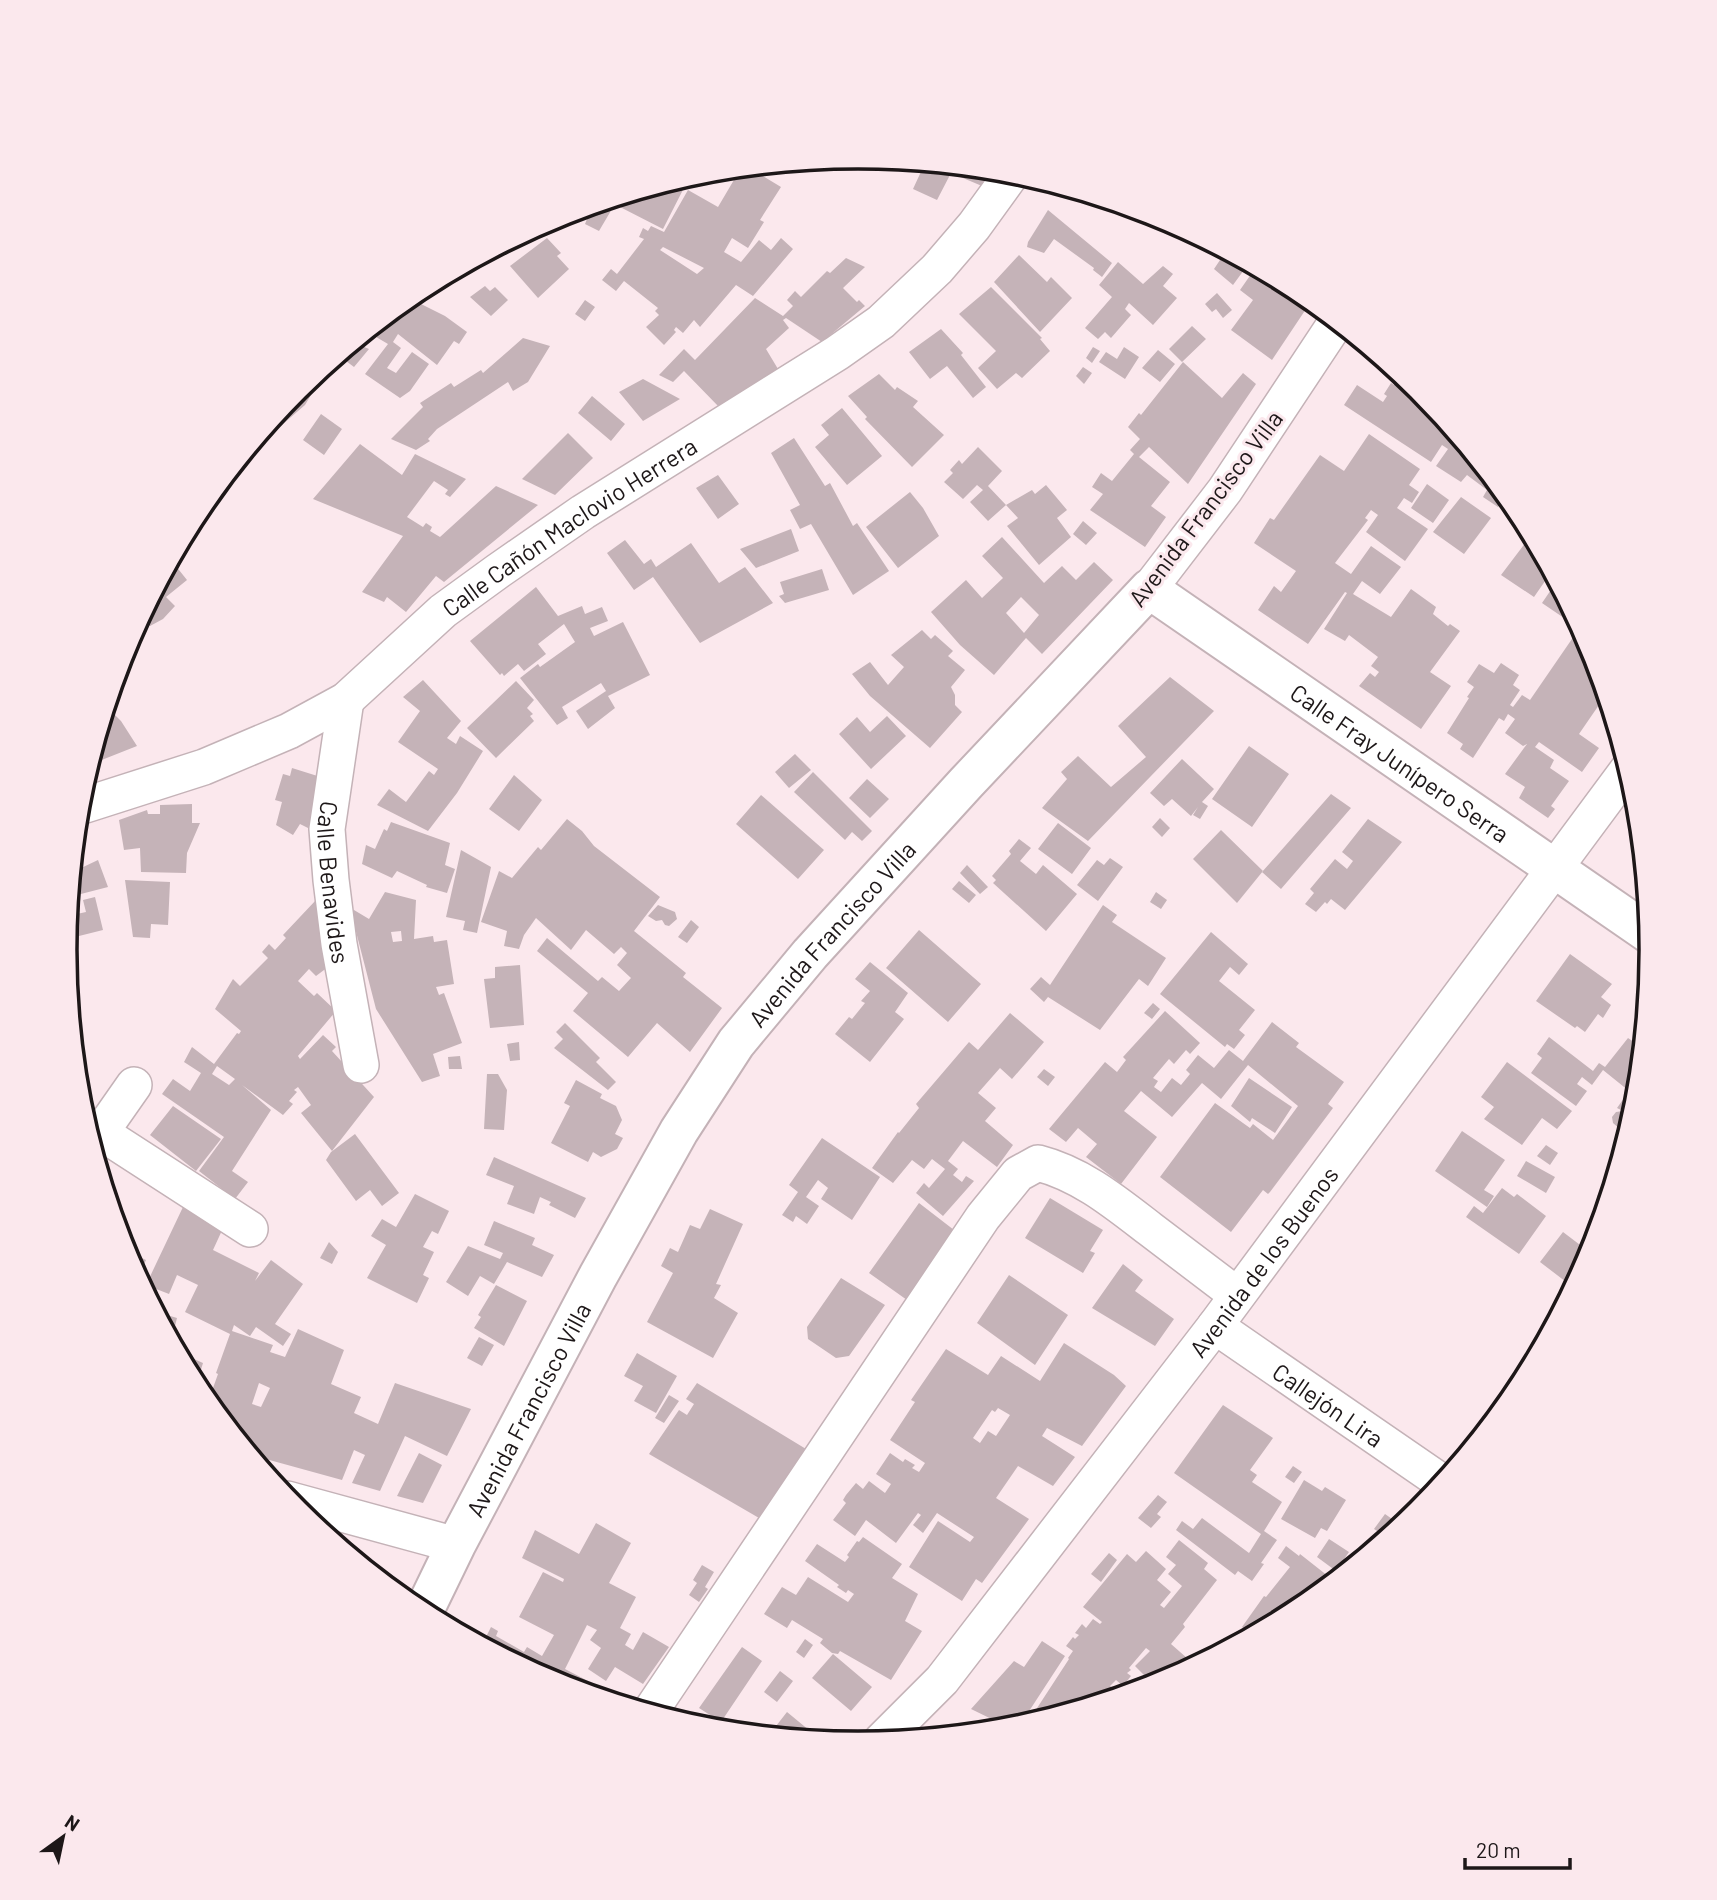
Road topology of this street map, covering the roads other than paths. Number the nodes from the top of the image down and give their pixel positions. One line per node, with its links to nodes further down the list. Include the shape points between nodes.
1 (1005, 183): 4 (street, Calle Cañón Maclovio Herrera, via 937,269 881,322 498,571 443,611)
2 (1332, 329): 3 (street, Avenida Francisco Villa, via 1225,490)
3 (1149, 589): 7 (main road, Calle Fray Junípero Serra); 18 (main road, Avenida Francisco Villa, via 819,944 736,1043 679,1131 598,1276)
4 (346, 699): 6 (street, Calle Cañón Maclovio Herrera, via 289,732 204,767); 9 (street, Calle Benavides, via 327,829 339,944)
5 (1621, 779): 7 (street, Avenida de los Buenos)
6 (91, 803)
7 (1554, 868): 8 (main road, Calle Fray Junípero Serra); 14 (street, Avenida de los Buenos)
8 (1639, 927)
9 (361, 1065)
10 (134, 1085): 11 (street)
11 (100, 1134)
12 (102, 1142): 13 (street)
13 (250, 1229)
14 (1237, 1295): 15 (street, Avenida de los Buenos); 20 (street, via 1077,1177 1038,1163 1018,1174 983,1217)
15 (1215, 1326): 16 (street, Callejón Lira); 21 (street, Avenida de los Buenos, via 942,1680)
16 (1435, 1477)
17 (308, 1505): 18 (street)
18 (456, 1545): 19 (main road, Avenida Francisco Villa)
19 (428, 1603)
20 (655, 1705)
21 (891, 1731)

